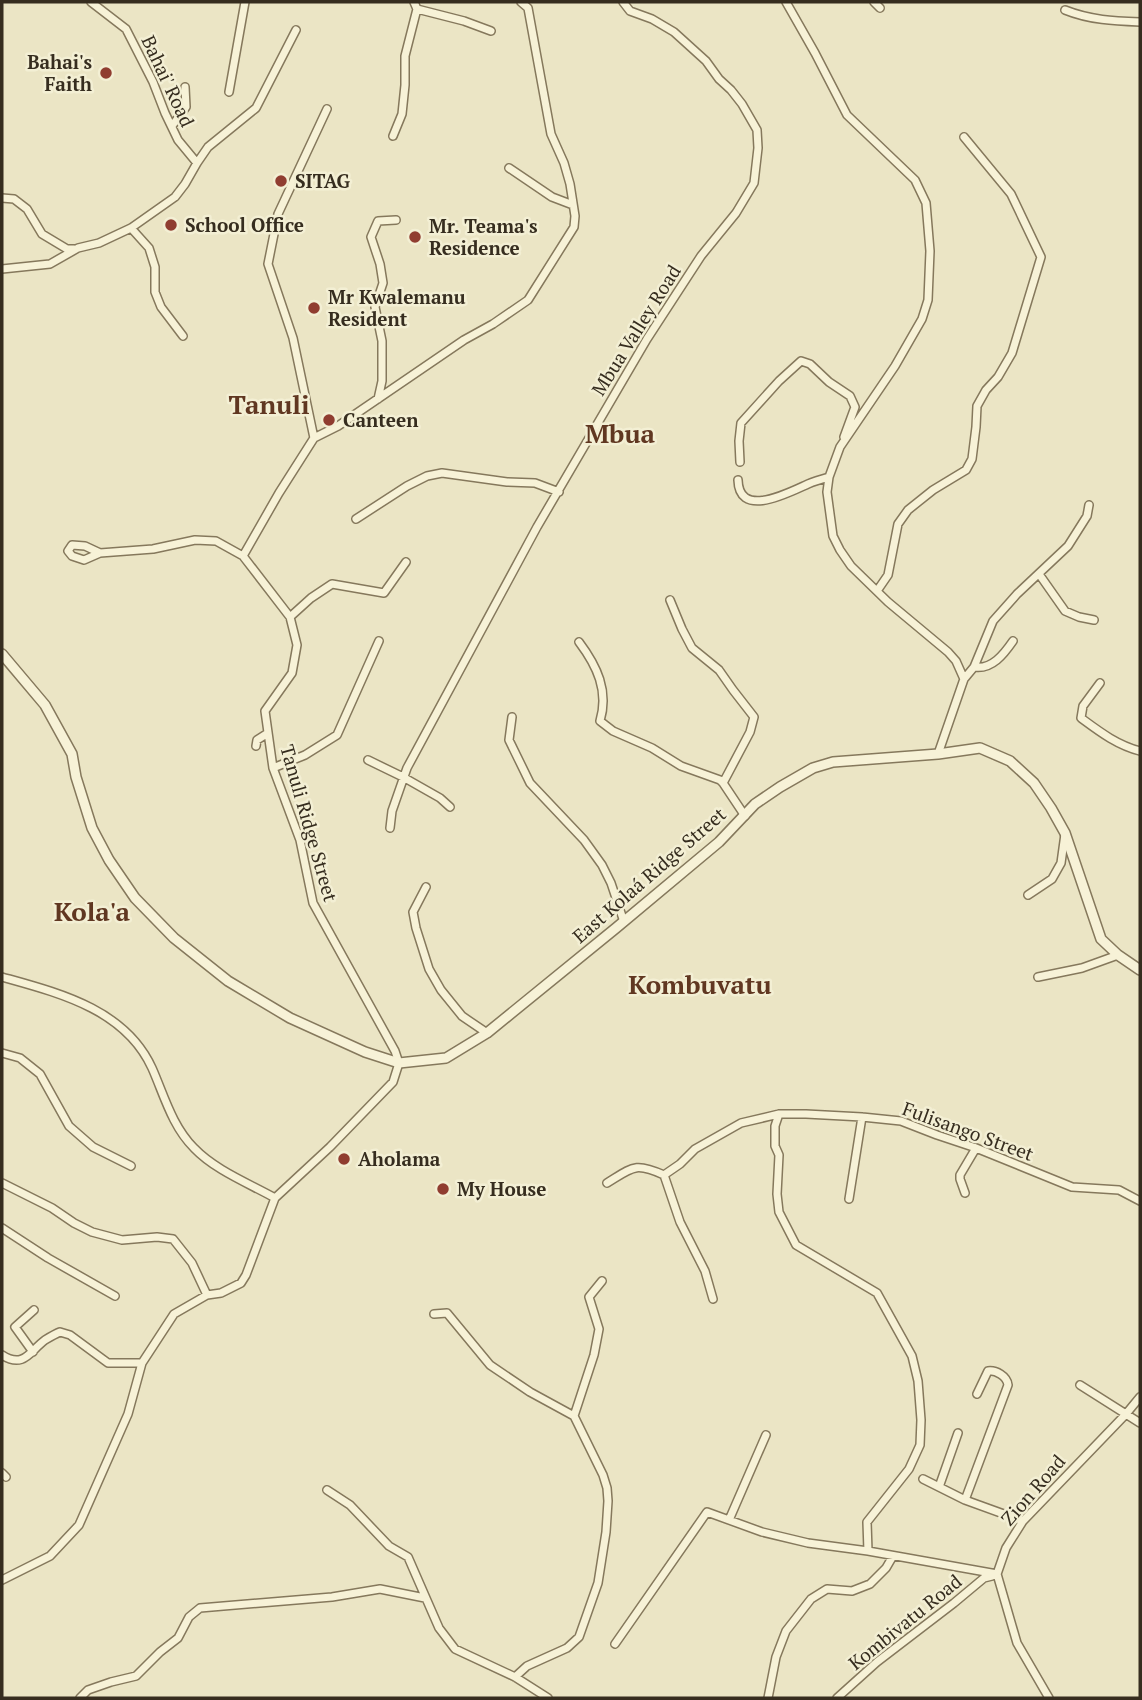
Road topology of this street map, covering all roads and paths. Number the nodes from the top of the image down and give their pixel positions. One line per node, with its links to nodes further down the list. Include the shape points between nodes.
1 (91, 2): 14 (street, Bahai' Road, via 126,29)
2 (245, 2): 12 (street)
3 (521, 2): 20 (street, via 528,8 551,134 564,163)
4 (623, 2): 32 (street, Mbua Valley Road, via 630,11 674,32 742,104 757,130 754,183 647,339)
5 (786, 2): 28 (street, via 847,115 915,180 926,203 930,251 928,300 922,319)
6 (416, 5): 10 (street); 15 (street, via 405,57 402,114)
7 (1065, 10): 8 (street, via 1100,20)
8 (1140, 22)
9 (296, 30): 17 (street, via 256,108 208,147)
10 (491, 31)
11 (184, 87): 14 (street, via 186,107)
12 (229, 92)
13 (327, 109): 27 (street, via 278,214 268,264 293,338)
14 (172, 126): 17 (street, Bahai' Road)
15 (393, 136)
16 (964, 137): 39 (street, via 1011,194 1041,257 1012,353 977,406 972,459 966,470 908,510 898,524 888,575)
17 (197, 163): 22 (street, via 175,197)
18 (509, 168): 20 (street, via 552,197)
19 (2, 198): 23 (street, via 14,199 27,209 42,234 67,249)
20 (573, 205): 26 (street, via 574,228 528,300)
21 (396, 219): 26 (street, via 378,221 371,237 383,283 375,307 382,341)
22 (131, 228): 23 (street); 25 (street, via 149,248 155,292)
23 (78, 248): 24 (street, via 50,264)
24 (2, 269)
25 (183, 336)
26 (378, 400): 27 (street)
27 (314, 438): 36 (street)
28 (840, 447): 29 (street, via 855,407 850,396 802,361 741,423); 30 (street)
29 (740, 461)
30 (829, 477): 31 (street, via 757,501 745,498 738,490); 39 (street, via 833,536 851,566)
31 (738, 480)
32 (559, 492): 34 (street, via 535,482 442,472 407,486); 57 (street, Mbua Valley Road)
33 (1089, 505): 38 (street, via 1068,546)
34 (356, 519)
35 (100, 553): 36 (street, via 195,540 216,541)
36 (243, 556): 41 (street, Tanuli Ridge Street)
37 (406, 562): 41 (street, via 384,593 332,584)
38 (1039, 574): 42 (street, via 1065,611); 47 (street, via 993,621)
39 (877, 591): 48 (street, via 948,652)
40 (670, 600): 58 (street, via 692,648 719,670 754,717)
41 (290, 617): 51 (street, Tanuli Ridge Street, via 297,645 292,673 265,711)
42 (1094, 620)
43 (1013, 640): 47 (street, via 994,663)
44 (379, 641): 56 (street, via 337,735)
45 (579, 642): 58 (street, via 589,653 603,687 600,721 681,766)
46 (2, 654): 72 (street, via 45,705 72,754 92,828 135,898 174,938 228,981 290,1018)
47 (974, 667): 48 (street)
48 (964, 679): 54 (street)
49 (1100, 682): 53 (street, via 1083,706 1081,718 1113,741)
50 (512, 717): 65 (street, via 509,740 530,783 602,866)
51 (268, 733): 52 (street); 56 (street, Tanuli Ridge Street)
52 (256, 746)
53 (1140, 751)
54 (938, 754): 60 (street, East Kolaá Ridge Street, via 833,762 813,768 755,804); 62 (street, East Kolaá Ridge Street, via 979,748 1010,761 1034,783)
55 (368, 761): 57 (street)
56 (273, 768): 72 (street, Tanuli Ridge Street, via 300,840 313,903)
57 (403, 777): 59 (street); 61 (street, Mbua Valley Road)
58 (723, 783): 60 (street)
59 (450, 807)
60 (745, 816): 65 (street, East Kolaá Ridge Street)
61 (390, 828)
62 (1065, 833): 64 (street, via 1061,863 1052,879); 66 (street, East Kolaá Ridge Street, via 1101,939)
63 (426, 887): 70 (street, via 413,912 429,970 462,1016)
64 (1028, 895)
65 (624, 922): 70 (street, East Kolaá Ridge Street)
66 (1118, 955): 67 (street, East Kolaá Ridge Street); 69 (street)
67 (1140, 970)
68 (2, 977): 81 (street, via 75,999 107,1017 137,1042 177,1126 193,1147 210,1162)
69 (1038, 977)
70 (487, 1033): 72 (street, East Kolaá Ridge Street, via 446,1058)
71 (2, 1053): 76 (street, via 20,1058 40,1074 69,1126 93,1147)
72 (399, 1063): 81 (street, via 393,1082 373,1105)
73 (779, 1114): 74 (street, Fulisango Street); 77 (street, Fulisango Street, via 741,1123 717,1135); 108 (street, via 775,1137 779,1212 796,1245 877,1293 912,1356 918,1381 920,1445 909,1469 867,1522)
74 (862, 1117): 75 (street, Fulisango Street, via 901,1121); 82 (street)
75 (976, 1148): 80 (street, via 960,1175); 83 (street, Fulisango Street, via 1072,1187 1119,1190)
76 (131, 1166)
77 (664, 1175): 79 (street, via 639,1166); 88 (street)
78 (2, 1183): 86 (street, via 92,1232 122,1240 173,1239 192,1263)
79 (607, 1183)
80 (965, 1193)
81 (275, 1198): 86 (street, via 241,1283)
82 (849, 1199)
83 (1140, 1202)
84 (2, 1228): 87 (street)
85 (601, 1281): 98 (street, via 589,1297 599,1329)
86 (207, 1295): 93 (street, via 174,1314)
87 (115, 1296)
88 (713, 1299)
89 (34, 1310): 91 (street, via 15,1327)
90 (433, 1314): 98 (street, via 447,1313 490,1365)
91 (33, 1352): 92 (street, via 27,1358 10,1360); 93 (street, via 60,1332 108,1363)
92 (2, 1355)
93 (142, 1363): 111 (street, via 128,1414 79,1525 50,1556)
94 (1080, 1385): 97 (street)
95 (977, 1394): 105 (street, via 988,1371 1008,1380)
96 (1140, 1397): 97 (street, Zion Road)
97 (1126, 1414): 99 (street); 107 (street, Zion Road)
98 (574, 1416): 114 (street, via 607,1488 607,1532 598,1583 579,1637)
99 (1140, 1423)
100 (958, 1433): 103 (street)
101 (766, 1435): 106 (street)
102 (923, 1479): 103 (street)
103 (939, 1487): 105 (street)
104 (327, 1489): 112 (street, via 389,1546 408,1557)
105 (965, 1500): 107 (street)
106 (729, 1520): 108 (street, via 808,1543); 113 (street, via 707,1512)
107 (1023, 1521): 110 (street, Zion Road)
108 (868, 1551): 109 (street)
109 (893, 1556): 110 (street); 117 (street, via 870,1584 852,1591 827,1588 811,1599 786,1630)
110 (996, 1574): 118 (street, Kombivatu Road, via 877,1662); 119 (street, via 1017,1643)
111 (2, 1580)
112 (425, 1598): 114 (street, via 455,1649); 115 (street, via 380,1589 200,1608 189,1617 178,1638 135,1676 88,1690)
113 (615, 1644)
114 (515, 1677): 116 (street)
115 (80, 1698)
116 (548, 1698)
117 (768, 1698)
118 (837, 1698)
119 (1049, 1698)

